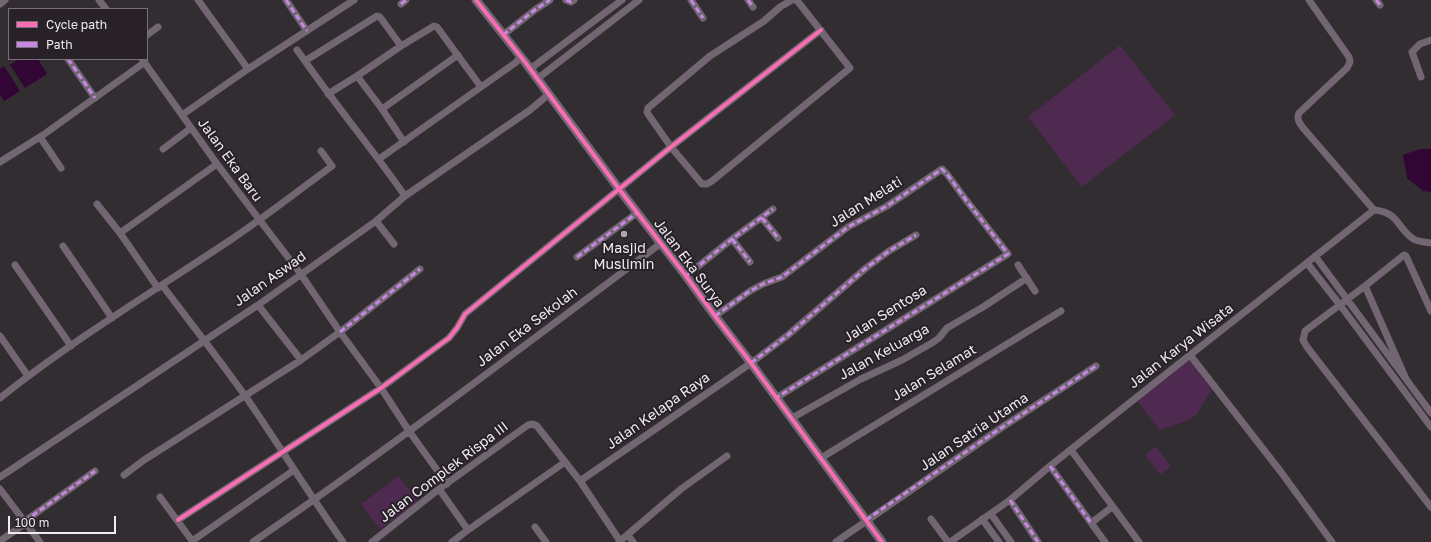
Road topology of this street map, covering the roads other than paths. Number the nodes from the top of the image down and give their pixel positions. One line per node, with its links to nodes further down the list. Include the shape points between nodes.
1 (5, 0): 17 (street)
2 (99, 0): 19 (street)
3 (198, 0): 34 (street)
4 (286, 0): 23 (street)
5 (354, 0): 23 (street)
6 (550, 0): 25 (street)
7 (566, 0): 8 (street)
8 (574, 0)
9 (622, 0): 35 (street)
10 (639, 0): 38 (street)
11 (691, 0): 20 (street)
12 (748, 0): 18 (street)
13 (792, 0): 48 (street, via 710,56 648,108 647,112)
14 (796, 0): 22 (street)
15 (1309, 0): 59 (street, via 1350,62 1347,68 1299,113 1298,121)
16 (479, 1): 25 (street, Jalan Eka Surya)
17 (0, 4)
18 (753, 7)
19 (105, 8)
20 (704, 18)
21 (158, 27): 24 (street)
22 (821, 30): 48 (street); 48 (street, via 850,68 712,181 702,184)
23 (307, 31): 34 (street)
24 (148, 34)
25 (503, 35): 30 (street, Jalan Eka Surya)
26 (1431, 40): 37 (street, via 1420,44 1412,52)
27 (401, 46): 29 (street, via 435,26); 33 (street, via 377,16); 36 (street)
28 (297, 50): 33 (street)
29 (458, 55): 39 (street); 43 (street)
30 (521, 57): 35 (street, Jalan Eka Surya); 39 (street)
31 (69, 60): 42 (street)
32 (144, 61): 42 (street); 44 (street, Jalan Eka Baru)
33 (305, 61): 40 (street)
34 (248, 69): 44 (street)
35 (530, 69): 38 (street, Jalan Eka Surya)
36 (357, 76): 40 (street); 43 (street)
37 (1421, 77)
38 (537, 79): 41 (street, Jalan Eka Surya)
39 (482, 87): 47 (street)
40 (328, 94): 51 (street)
41 (549, 94): 55 (street, Jalan Eka Surya); 56 (street, Jalan Aswad, via 530,110)
42 (94, 98): 46 (street)
43 (382, 109): 47 (street)
44 (182, 115): 45 (street, Jalan Eka Baru)
45 (191, 128): 49 (street); 53 (street, Jalan Eka Baru)
46 (40, 137): 52 (street); 54 (street)
47 (404, 142): 51 (street)
48 (672, 147): 55 (street)
49 (164, 149)
50 (321, 152): 62 (street, via 332,166)
51 (379, 159): 56 (street)
52 (0, 162)
53 (217, 164): 62 (street, Jalan Eka Baru); 64 (street)
54 (61, 168)
55 (619, 189): 60 (street, Jalan Eka Surya); 103 (street, via 465,314 449,338)
56 (405, 196): 63 (street, Jalan Aswad)
57 (97, 204): 64 (street)
58 (773, 209): 61 (street)
59 (1374, 210): 68 (street, via 1389,214 1412,238); 73 (street, Jalan Karya Wisata)
60 (637, 213): 70 (street, Jalan Eka Surya); 74 (street)
61 (762, 218): 66 (street); 67 (street)
62 (259, 220): 80 (street, Jalan Eka Baru); 83 (street)
63 (376, 221): 69 (street); 80 (street, Jalan Aswad)
64 (120, 233): 83 (street)
65 (916, 235): 99 (street, Jalan Kelapa Raya, via 866,268 788,336)
66 (778, 238)
67 (732, 239): 75 (street); 81 (street)
68 (1431, 243)
69 (394, 244)
70 (660, 244): 81 (street, Jalan Eka Surya); 110 (street, Jalan Eka Sekolah)
71 (63, 246): 92 (street)
72 (1008, 254): 91 (street, Jalan Melati, via 942,169 887,206 848,227 782,277 750,291); 106 (street, Jalan Sentosa)
73 (1315, 256): 76 (street, Jalan Karya Wisata); 86 (street)
74 (577, 257)
75 (750, 262)
76 (1307, 263): 88 (street); 97 (street, Jalan Karya Wisata)
77 (15, 265): 96 (street)
78 (1018, 265): 82 (street)
79 (420, 269): 93 (street)
80 (300, 273): 87 (street, Jalan Aswad); 93 (street, Jalan Eka Baru)
81 (686, 276): 91 (street, Jalan Eka Surya)
82 (1027, 278): 85 (street); 108 (street, Jalan Keluarga, via 947,328 932,343)
83 (160, 286): 92 (street); 95 (street)
84 (1365, 286): 86 (street); 90 (street, via 1405,255); 102 (street)
85 (1035, 291)
86 (1347, 299): 88 (street); 102 (street)
87 (258, 305): 95 (street, Jalan Aswad); 98 (street)
88 (1340, 305): 109 (street); 126 (street, via 1307,329 1303,340)
89 (1061, 311): 114 (street, Jalan Selamat)
90 (1431, 311)
91 (715, 316): 99 (street, Jalan Eka Surya)
92 (112, 318): 96 (street)
93 (340, 332): 98 (street); 103 (street, Jalan Eka Baru)
94 (0, 336): 101 (street)
95 (204, 341): 104 (street); 120 (street, Jalan Aswad)
96 (71, 346): 101 (street)
97 (1190, 355): 111 (street, Jalan Karya Wisata); 159 (street)
98 (300, 360): 104 (street)
99 (751, 363): 106 (street, Jalan Eka Surya); 121 (street, Jalan Kelapa Raya)
100 (1096, 366): 135 (street, Jalan Satria Utama)
101 (28, 376): 105 (street)
102 (1406, 379): 107 (street)
103 (381, 388): 110 (street, Jalan Eka Baru); 112 (street)
104 (245, 396): 112 (street); 119 (street)
105 (0, 398)
106 (776, 398): 108 (street, Jalan Eka Surya)
107 (1431, 413)
108 (792, 418): 114 (street, Jalan Eka Surya)
109 (1431, 427)
110 (409, 431): 122 (street, Jalan Eka Baru); 128 (street, Jalan Eka Sekolah)
111 (1071, 450): 116 (street, Jalan Karya Wisata); 129 (street)
112 (284, 452): 117 (street); 134 (street)
113 (727, 456): 140 (street, via 681,489)
114 (821, 458): 135 (street, Jalan Eka Surya)
115 (565, 462): 121 (street); 122 (street, Jalan Complek Rispa III, via 537,426 531,424); 139 (street)
116 (1050, 466): 127 (street, Jalan Karya Wisata); 137 (street)
117 (294, 470): 128 (street); 142 (street)
118 (96, 471): 136 (street)
119 (124, 475)
120 (0, 476)
121 (580, 481): 149 (street)
122 (447, 484): 124 (street, Jalan Complek Rispa III)
123 (0, 489): 136 (street)
124 (439, 490): 139 (street); 146 (street, Jalan Complek Rispa III)
125 (160, 497): 134 (street)
126 (1428, 498): 130 (street)
127 (1010, 500): 131 (street, Jalan Karya Wisata); 156 (street)
128 (314, 501): 144 (street, Jalan Eka Sekolah); 145 (street)
129 (1112, 506): 137 (street); 158 (street)
130 (1431, 507)
131 (991, 514): 133 (street, Jalan Karya Wisata); 155 (street)
132 (931, 519): 153 (street)
133 (982, 519): 153 (street, Jalan Karya Wisata); 154 (street)
134 (178, 520): 142 (street)
135 (866, 520): 151 (street, Jalan Satria Utama); 152 (street, Jalan Eka Surya)
136 (25, 522): 141 (street); 143 (street)
137 (1091, 523): 157 (street)
138 (535, 527): 148 (street)
139 (468, 530): 147 (street)
140 (628, 535): 149 (street); 150 (street)
141 (0, 541)
142 (192, 541)
143 (40, 542)
144 (253, 542)
145 (343, 542)
146 (372, 542)
147 (452, 542)
148 (546, 542)
149 (619, 542)
150 (633, 542)
151 (836, 542)
152 (882, 542)
153 (949, 542)
154 (999, 542)
155 (1012, 542)
156 (1038, 542)
157 (1105, 542)
158 (1139, 542)
159 (1332, 542)

